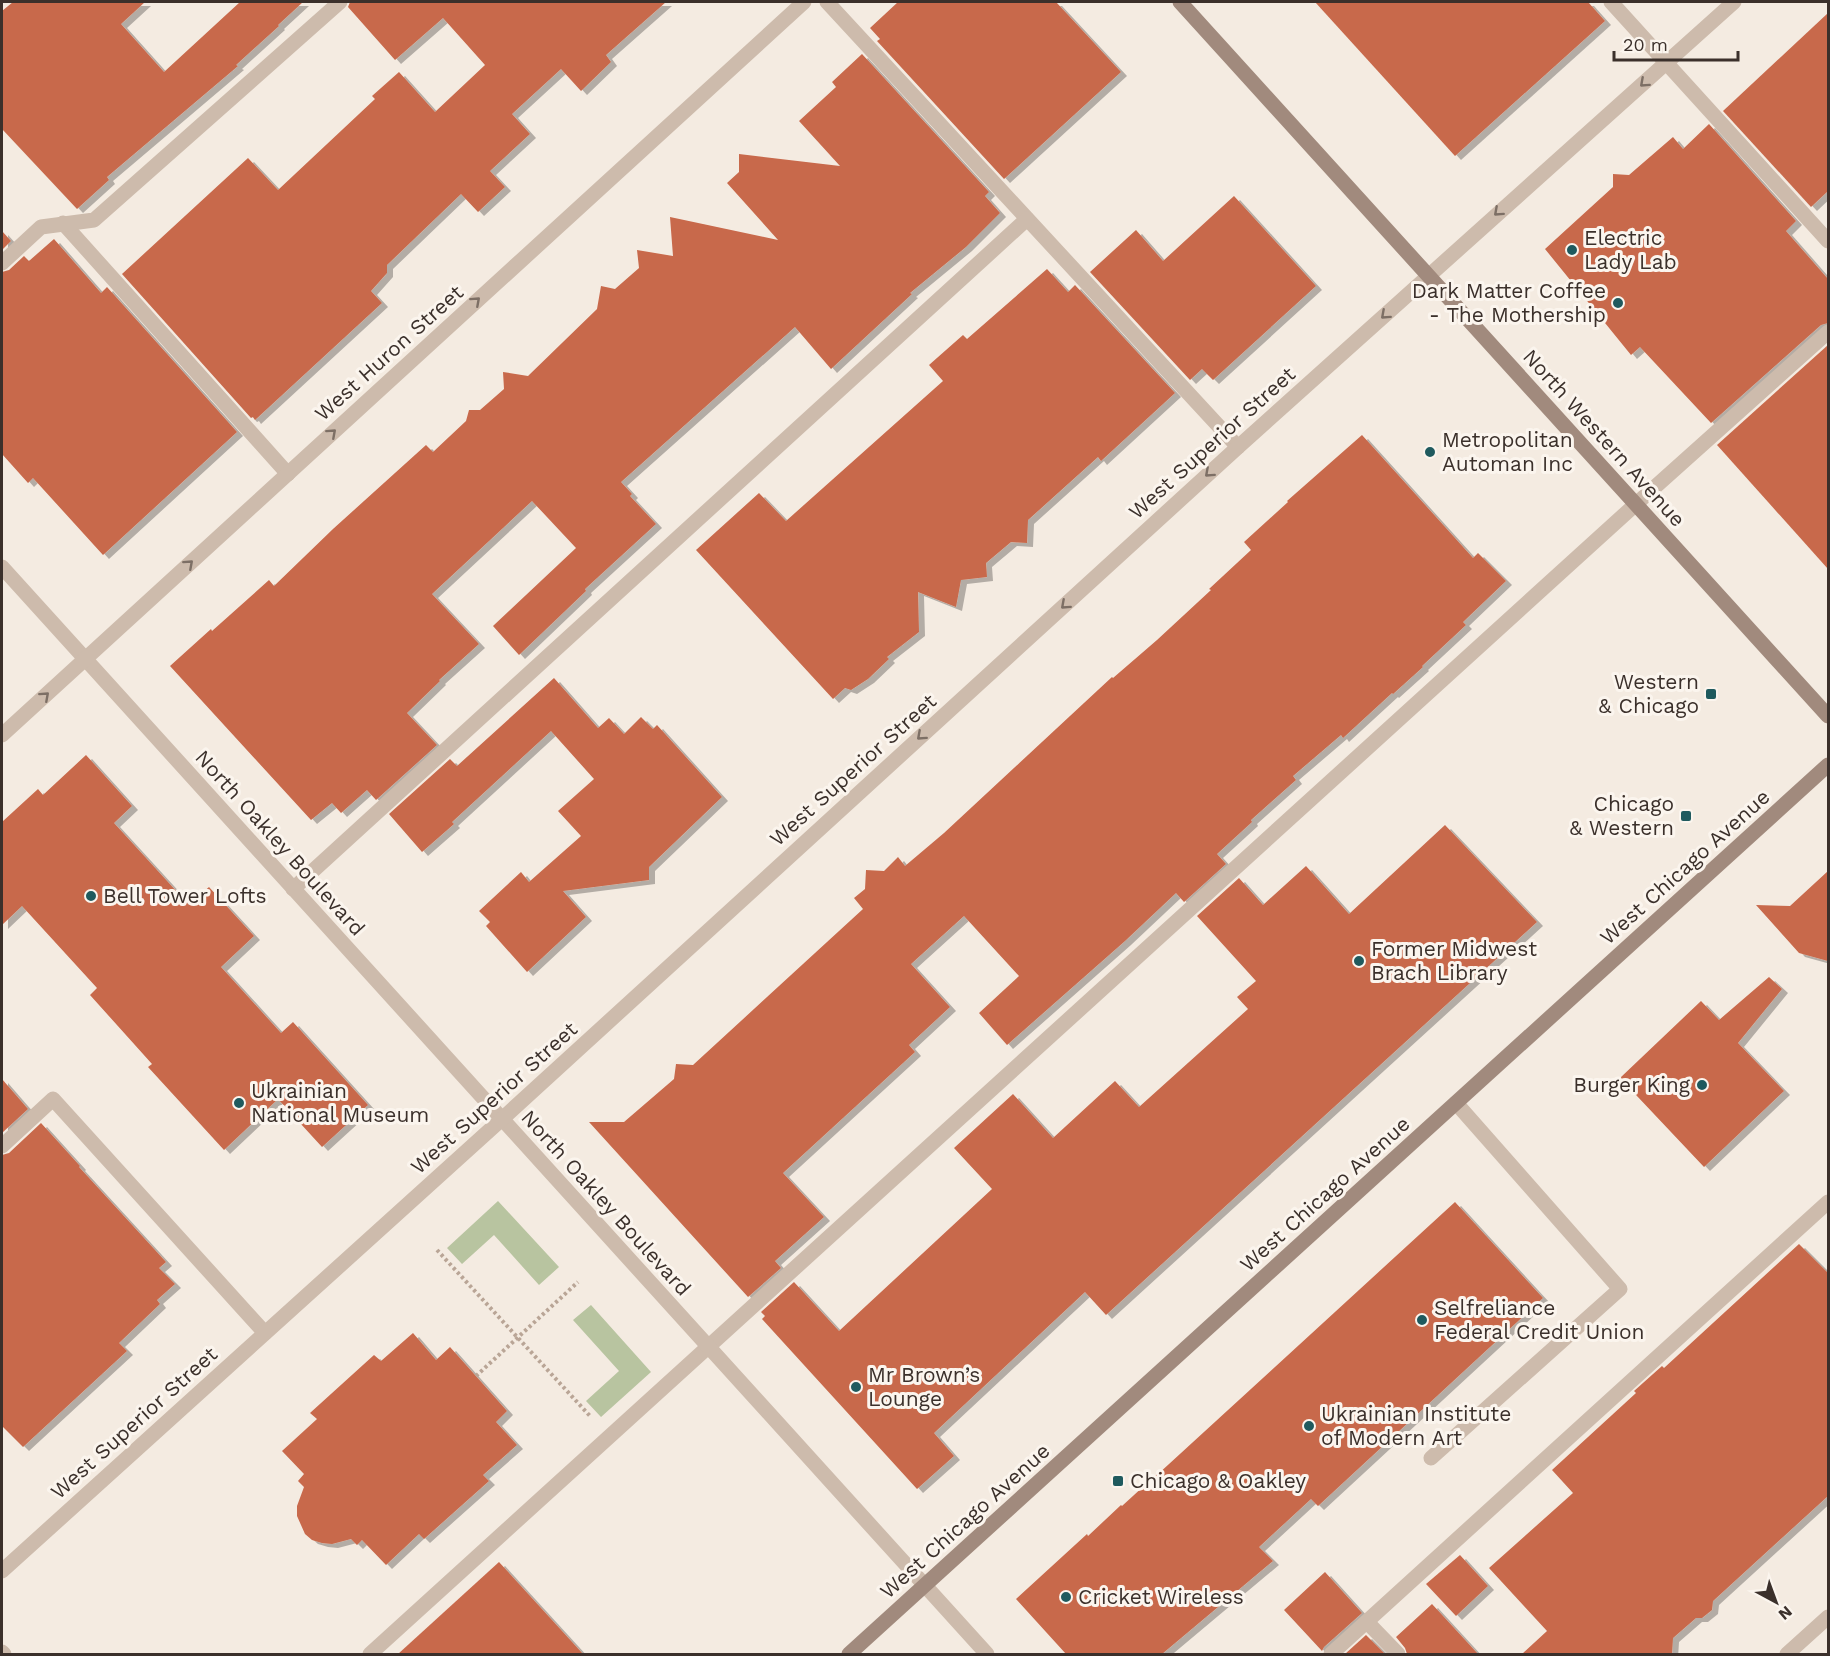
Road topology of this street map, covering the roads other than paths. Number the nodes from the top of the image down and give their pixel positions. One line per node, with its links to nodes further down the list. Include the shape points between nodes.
1 (340, 2): 9 (street, via 94,220)
2 (804, 2): 15 (street, West Huron Street, one-way to 2)
3 (827, 2): 8 (street)
4 (1180, 2): 12 (main road, North Western Avenue)
5 (1611, 2): 7 (street)
6 (1734, 2): 7 (street, West Superior Street)
7 (1666, 63): 10 (street); 12 (street, West Superior Street, one-way to 12)
8 (1027, 219): 14 (street); 22 (street)
9 (63, 223): 11 (street, via 41,226); 15 (street)
10 (1828, 241)
11 (2, 263)
12 (1429, 276): 14 (street, West Superior Street, one-way to 14); 16 (main road, North Western Avenue)
13 (1828, 332): 16 (street)
14 (1238, 447): 24 (street, West Superior Street, one-way to 24)
15 (288, 474): 18 (street, West Huron Street, one-way to 15)
16 (1636, 504): 19 (main road, North Western Avenue); 28 (street)
17 (2, 567): 18 (street, North Oakley Boulevard)
18 (85, 659): 20 (street, West Huron Street, one-way to 18); 22 (street, North Oakley Boulevard)
19 (1828, 716)
20 (2, 735)
21 (1828, 765): 23 (main road, West Chicago Avenue)
22 (293, 889): 24 (street, North Oakley Boulevard)
23 (1456, 1103): 29 (street, via 1620,1289); 31 (main road, West Chicago Avenue)
24 (502, 1119): 27 (street, West Superior Street); 28 (street, North Oakley Boulevard)
25 (2, 1146): 27 (street, via 53,1100)
26 (1828, 1202): 33 (street)
27 (265, 1333): 30 (street, West Superior Street)
28 (708, 1347): 31 (street, North Oakley Boulevard); 34 (street)
29 (1431, 1458)
30 (2, 1571)
31 (925, 1586): 35 (main road, West Chicago Avenue); 36 (street, North Oakley Boulevard)
32 (1828, 1617): 39 (street)
33 (1367, 1622): 37 (street); 38 (street)
34 (370, 1654)
35 (849, 1654)
36 (987, 1654)
37 (1331, 1654)
38 (1398, 1654)
39 (1787, 1654)

